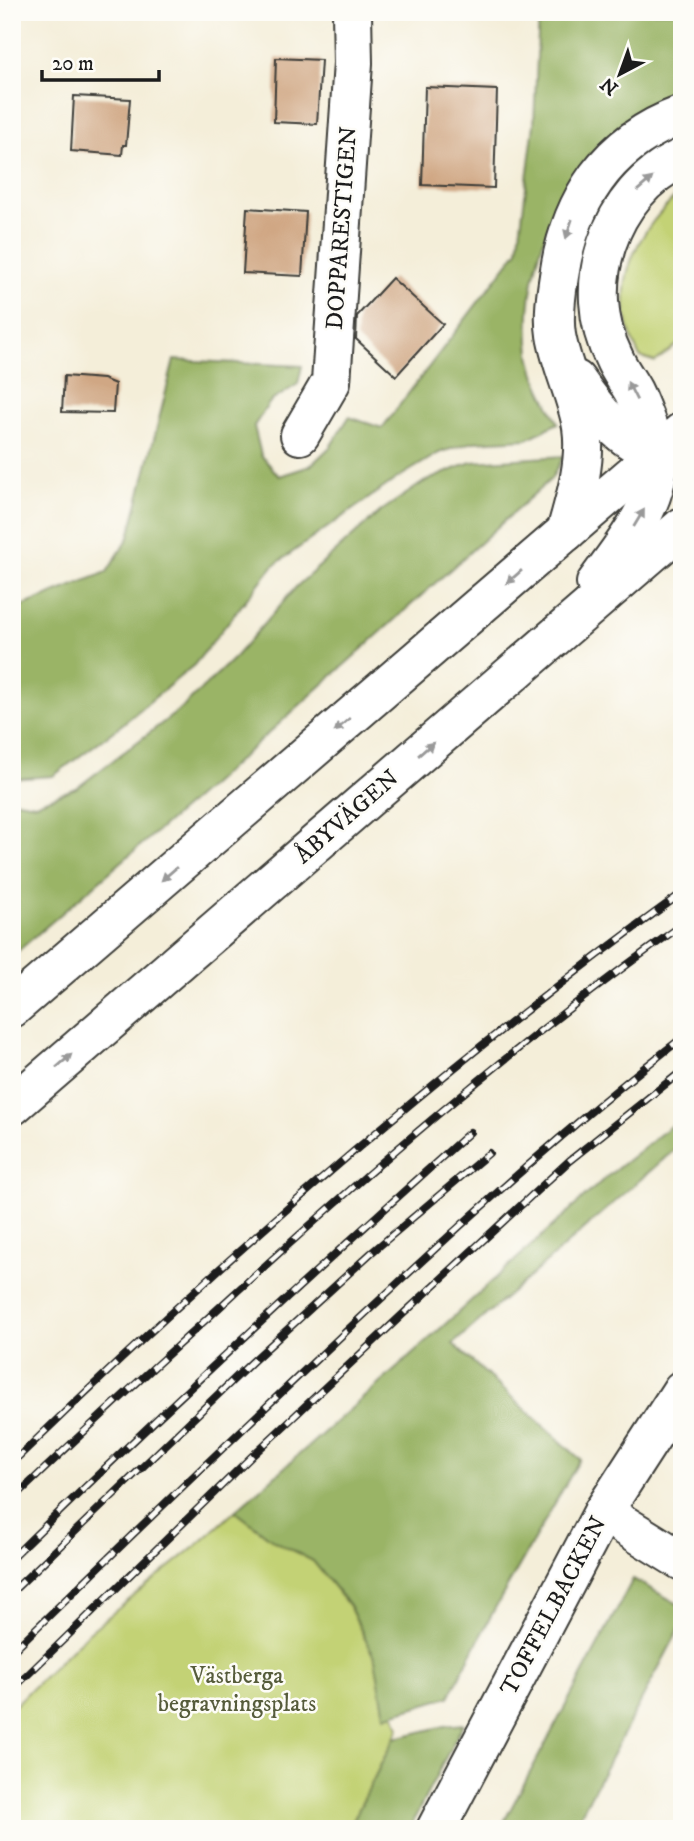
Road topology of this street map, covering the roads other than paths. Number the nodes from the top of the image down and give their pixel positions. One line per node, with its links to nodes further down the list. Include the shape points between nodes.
1 (352, 12): 5 (street, DOPPARESTIGEN, via 353,63 331,382)
2 (682, 115): 4 (street, one-way to 4, via 629,144 581,200 568,228 555,296 556,333)
3 (682, 158): 6 (street, one-way to 3, via 613,358 603,330 597,283 611,230 623,209 638,188)
4 (563, 361): 6 (street, via 602,415 627,439); 8 (street, via 582,428 578,491)
5 (300, 435)
6 (674, 448): 8 (street); 9 (street, one-way to 6, via 644,512)
7 (682, 527): 9 (street, ÅBYVÄGEN)
8 (566, 533): 10 (street, one-way to 10)
9 (559, 635): 11 (street, ÅBYVÄGEN, one-way to 9)
10 (12, 1008)
11 (12, 1106)
12 (682, 1390): 13 (street, TOFFELBACKEN)
13 (603, 1512): 14 (street); 15 (street, TOFFELBACKEN)
14 (682, 1561)
15 (436, 1829)

